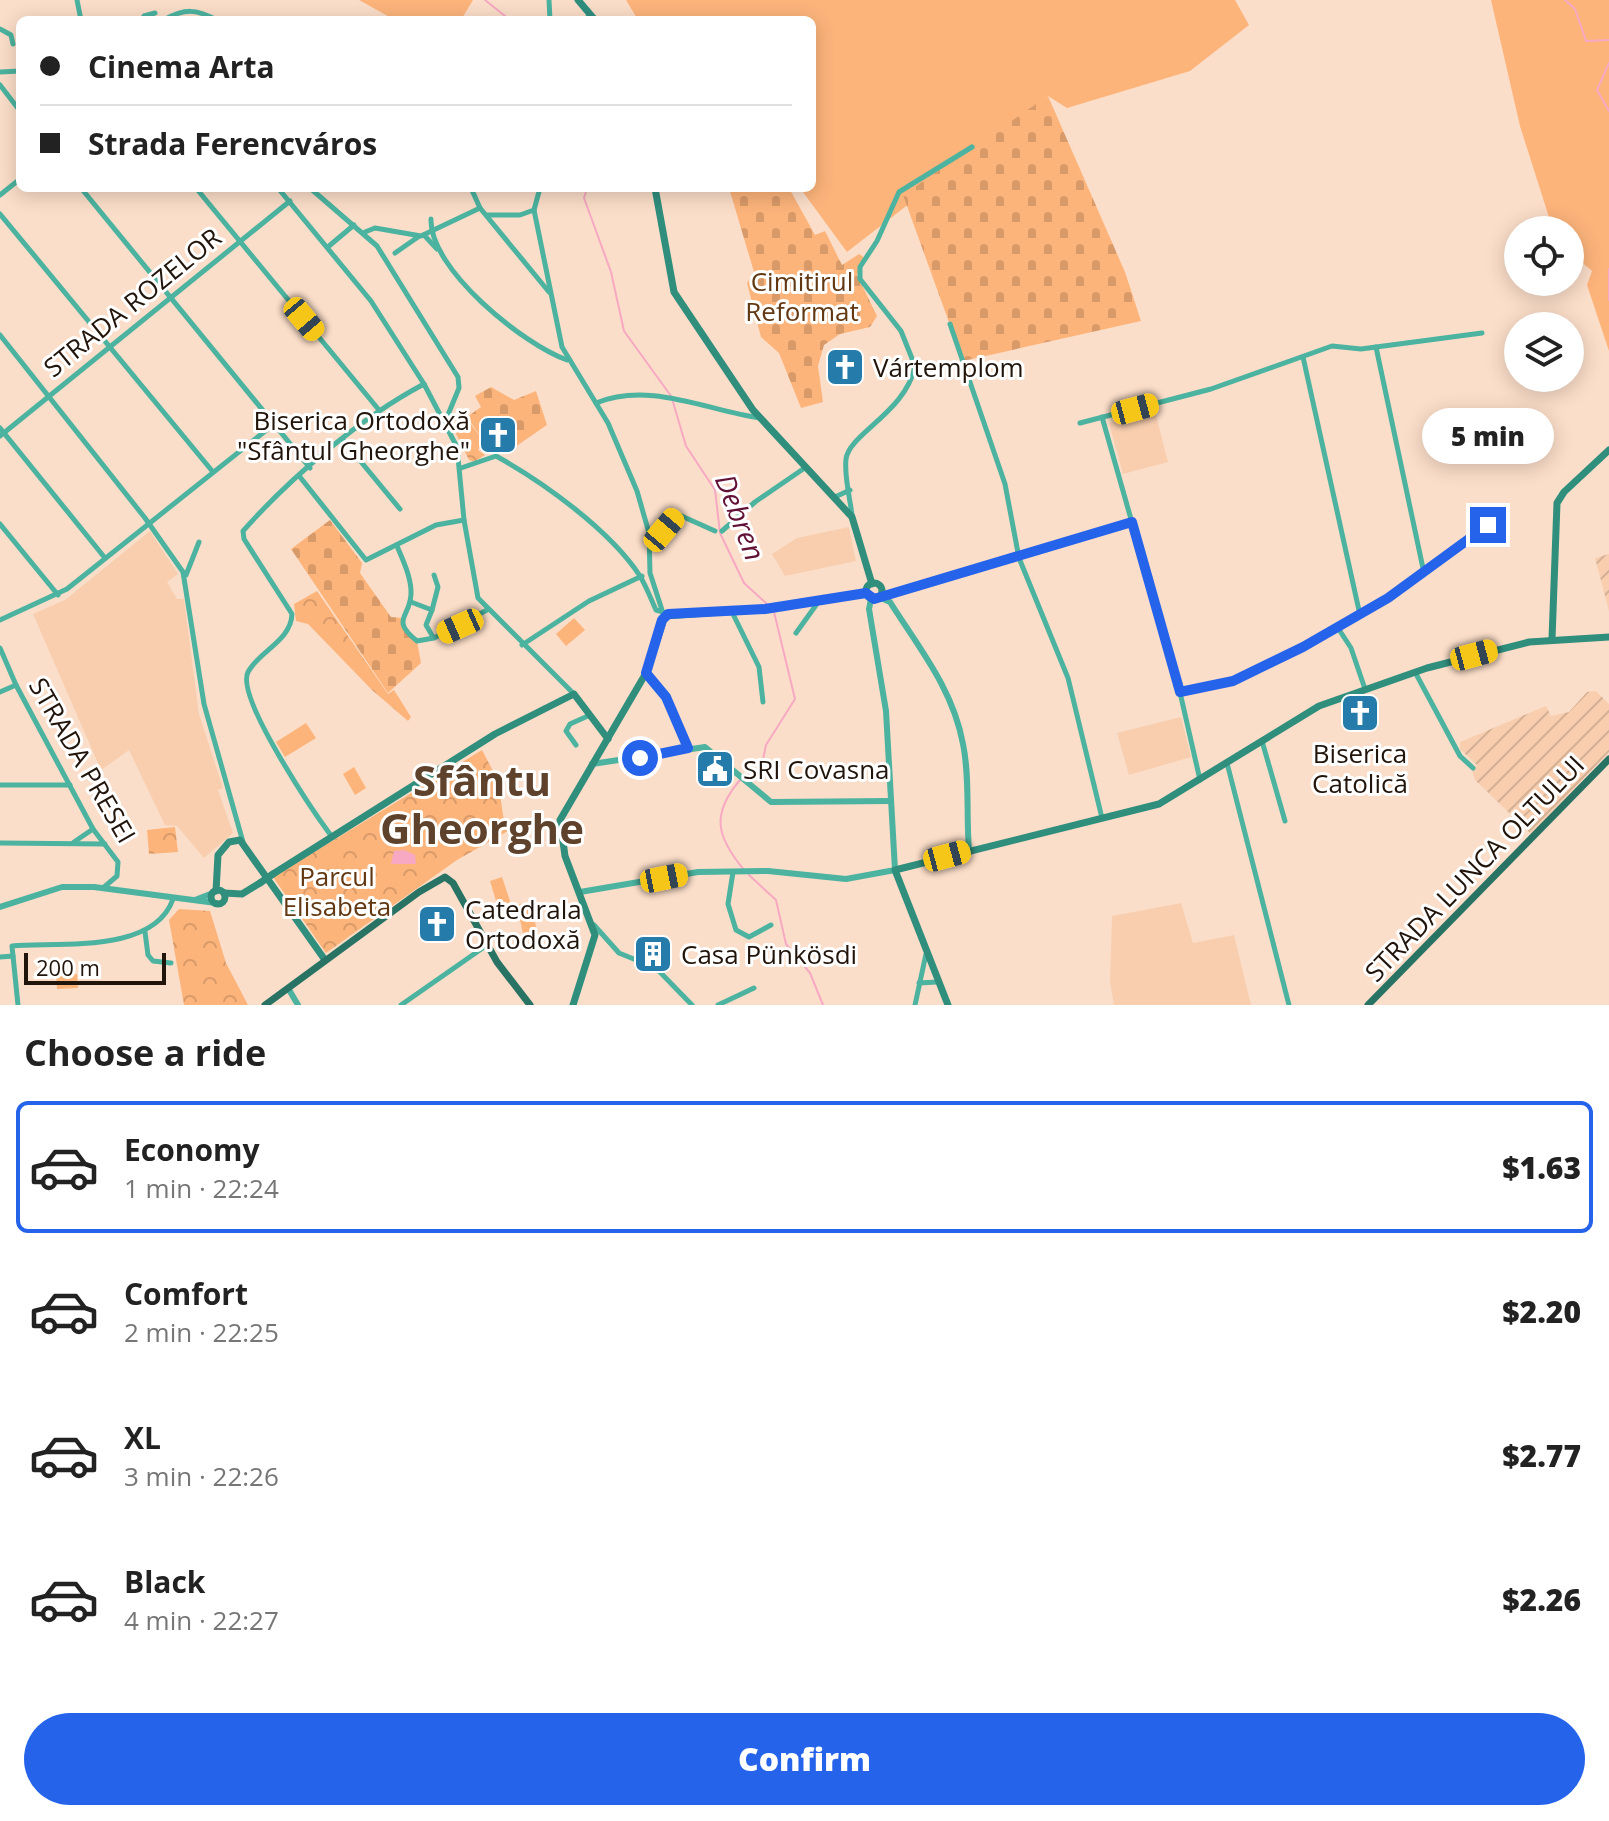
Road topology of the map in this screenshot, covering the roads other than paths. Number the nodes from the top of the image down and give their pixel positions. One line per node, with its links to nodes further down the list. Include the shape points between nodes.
1 (155, 13): 2 (street)
2 (149, 16)
3 (175, 16): 4 (street, via 189,10)
4 (206, 16)
5 (0, 29): 6 (street, via 11,35)
6 (13, 44)
7 (0, 85): 8 (street)
8 (16, 106)
9 (972, 147): 59 (street, via 899,192 860,267 860,279 901,331 915,366 900,401 851,448 846,459)
10 (16, 182): 18 (street)
11 (84, 192): 34 (street)
12 (199, 192): 29 (street)
13 (282, 192): 19 (street)
14 (315, 192): 25 (street)
15 (473, 192): 20 (street)
16 (539, 192): 21 (street)
17 (656, 192): 47 (main road, via 674,292)
18 (0, 195)
19 (290, 201): 29 (street, STRADA ROZELOR); 30 (street)
20 (480, 208): 23 (street); 26 (street)
21 (534, 210): 23 (street); 33 (street)
22 (0, 214): 38 (street)
23 (486, 215): 33 (street)
24 (431, 219): 26 (street)
25 (354, 225): 27 (street); 30 (street)
26 (430, 229): 28 (street); 32 (street)
27 (365, 232): 28 (street, via 375,228); 48 (street, via 460,381)
28 (421, 236): 31 (street); 32 (street)
29 (239, 241): 34 (street, STRADA ROZELOR); 45 (street)
30 (329, 246): 42 (street)
31 (395, 253)
32 (441, 254): 41 (street, via 468,288 516,332)
33 (550, 293): 41 (street)
34 (169, 296): 38 (street, STRADA ROZELOR); 50 (street)
35 (950, 324): 72 (street, via 1003,476)
36 (1482, 333): 39 (street)
37 (0, 335): 43 (street)
38 (110, 346): 43 (street, STRADA ROZELOR); 57 (street)
39 (1376, 347): 40 (street, via 1332,346 1307,351); 74 (street)
40 (1303, 357): 46 (street, via 1211,389); 87 (street)
41 (568, 361): 44 (street)
42 (424, 384): 45 (street); 48 (street)
43 (48, 396): 51 (street, STRADA ROZELOR); 64 (street)
44 (596, 403): 47 (street, via 625,394 676,398); 70 (street, via 633,479)
45 (379, 410): 52 (street)
46 (1102, 417): 49 (street); 65 (street)
47 (761, 419): 54 (main road)
48 (445, 423): 56 (street)
49 (1080, 423)
50 (274, 424): 55 (street); 57 (street)
51 (1, 432): 71 (street)
52 (343, 440): 55 (street); 61 (street)
53 (1609, 450): 93 (main road, via 1557,503)
54 (807, 467): 60 (main road); 70 (street, via 718,531 677,514)
55 (310, 468): 58 (street)
56 (461, 468): 63 (street); 77 (street, via 492,455 503,460 570,506)
57 (213, 472): 64 (street)
58 (300, 477): 69 (street, via 368,560); 122 (street, via 243,531 292,614 287,632 249,671 248,687 275,750)
59 (850, 490): 60 (street); 62 (street)
60 (835, 497): 62 (main road)
61 (400, 509)
62 (852, 517): 78 (main road)
63 (464, 520): 69 (street, via 436,525); 84 (street, via 477,596)
64 (149, 522): 71 (street); 76 (street)
65 (1132, 522): 72 (street); 101 (street)
66 (0, 524): 79 (street)
67 (1488, 525): 74 (street)
68 (199, 542): 76 (street)
69 (397, 546): 82 (street)
70 (649, 546): 73 (street)
71 (105, 558): 79 (street)
72 (1019, 558): 80 (street); 119 (street, via 1068,678)
73 (650, 573): 77 (street); 86 (street)
74 (1424, 573): 87 (street)
75 (434, 575): 83 (street, via 438,587)
76 (185, 576): 124 (street, via 204,704)
77 (641, 577): 86 (street, via 656,610); 94 (street, via 589,601)
78 (872, 584): 80 (main road); 80 (main road, via 880,587)
79 (58, 595): 88 (street)
80 (874, 596): 81 (main road); 118 (street, via 869,609 886,711); 127 (street, via 890,602 934,667 955,712 965,758)
81 (819, 601): 85 (main road); 90 (street)
82 (411, 602): 83 (street); 92 (street, via 401,619 406,633 417,641)
83 (432, 610): 92 (street, via 426,625)
84 (487, 610): 92 (street); 94 (street)
85 (732, 612): 86 (main road); 103 (street, via 759,667)
86 (663, 613): 97 (main road)
87 (1360, 615): 89 (street)
88 (0, 620)
89 (1338, 628): 99 (street); 101 (street, via 1240,679)
90 (796, 633)
91 (1609, 637): 93 (main road)
92 (434, 638)
93 (1552, 639): 96 (main road)
94 (522, 645): 102 (street)
95 (0, 648): 98 (street, STRADA PRESEI)
96 (1415, 672): 99 (main road); 114 (street, via 1460,756)
97 (646, 673): 105 (main road); 108 (street, via 666,697)
98 (16, 685): 100 (street); 116 (street, STRADA PRESEI)
99 (1365, 689): 106 (main road, via 1319,706)
100 (0, 692)
101 (1180, 692): 115 (street)
102 (574, 694): 104 (main road); 122 (main road, via 495,734)
103 (763, 702)
104 (591, 714): 105 (main road); 107 (street, via 566,731)
105 (608, 739): 109 (main road)
106 (1262, 741): 112 (main road); 120 (street)
107 (576, 745)
108 (688, 748): 111 (street); 118 (street, via 707,748 771,802)
109 (597, 755): 111 (street); 113 (main road)
110 (1609, 759): 161 (main road, STRADA LUNCA OLTULUI)
111 (610, 762): 113 (street)
112 (1227, 763): 115 (main road); 160 (street)
113 (592, 764): 132 (main road, via 561,815 559,829)
114 (1473, 768)
115 (1200, 781): 119 (main road, via 1159,804)
116 (70, 785): 117 (street); 121 (street, STRADA PRESEI)
117 (1, 786)
118 (890, 801): 128 (street)
119 (1102, 819): 127 (main road)
120 (1285, 821)
121 (93, 829): 123 (street); 126 (street, STRADA PRESEI)
122 (332, 837): 131 (main road, bridge, via 242,894)
123 (73, 842): 125 (street); 126 (street)
124 (243, 842): 131 (main road, via 234,840 222,848 216,870); 144 (main road)
125 (0, 843)
126 (105, 844): 130 (street, STRADA PRESEI, via 119,869)
127 (969, 850): 128 (main road)
128 (895, 870): 129 (street, via 846,879); 141 (main road)
129 (737, 872): 132 (street, via 685,873); 138 (street, via 728,904 736,930 749,937)
130 (102, 888): 133 (street); 136 (street, via 53,888)
131 (219, 892): 134 (street); 135 (main road)
132 (580, 892): 137 (main road)
133 (173, 899): 134 (street); 139 (street, via 164,917)
134 (188, 901): 135 (street)
135 (216, 903)
136 (0, 907)
137 (594, 925): 155 (main road, via 594,944); 156 (street, via 624,955 656,968)
138 (771, 925)
139 (145, 932): 142 (street, via 101,941 12,946); 145 (street, via 153,961)
140 (487, 945): 144 (main road, via 448,878 439,879); 153 (street); 154 (main road)
141 (926, 954): 146 (main road); 147 (street)
142 (13, 956): 143 (street); 150 (street)
143 (0, 957)
144 (325, 960): 148 (main road)
145 (171, 963)
146 (937, 982): 147 (street); 159 (main road)
147 (919, 983): 158 (street)
148 (288, 988): 151 (main road); 152 (street)
149 (754, 988): 157 (street)
150 (18, 1005)
151 (265, 1005)
152 (298, 1005)
153 (401, 1005)
154 (530, 1005)
155 (573, 1005)
156 (692, 1005)
157 (718, 1005)
158 (915, 1005)
159 (948, 1005)
160 (1289, 1005)
161 (1368, 1005)

